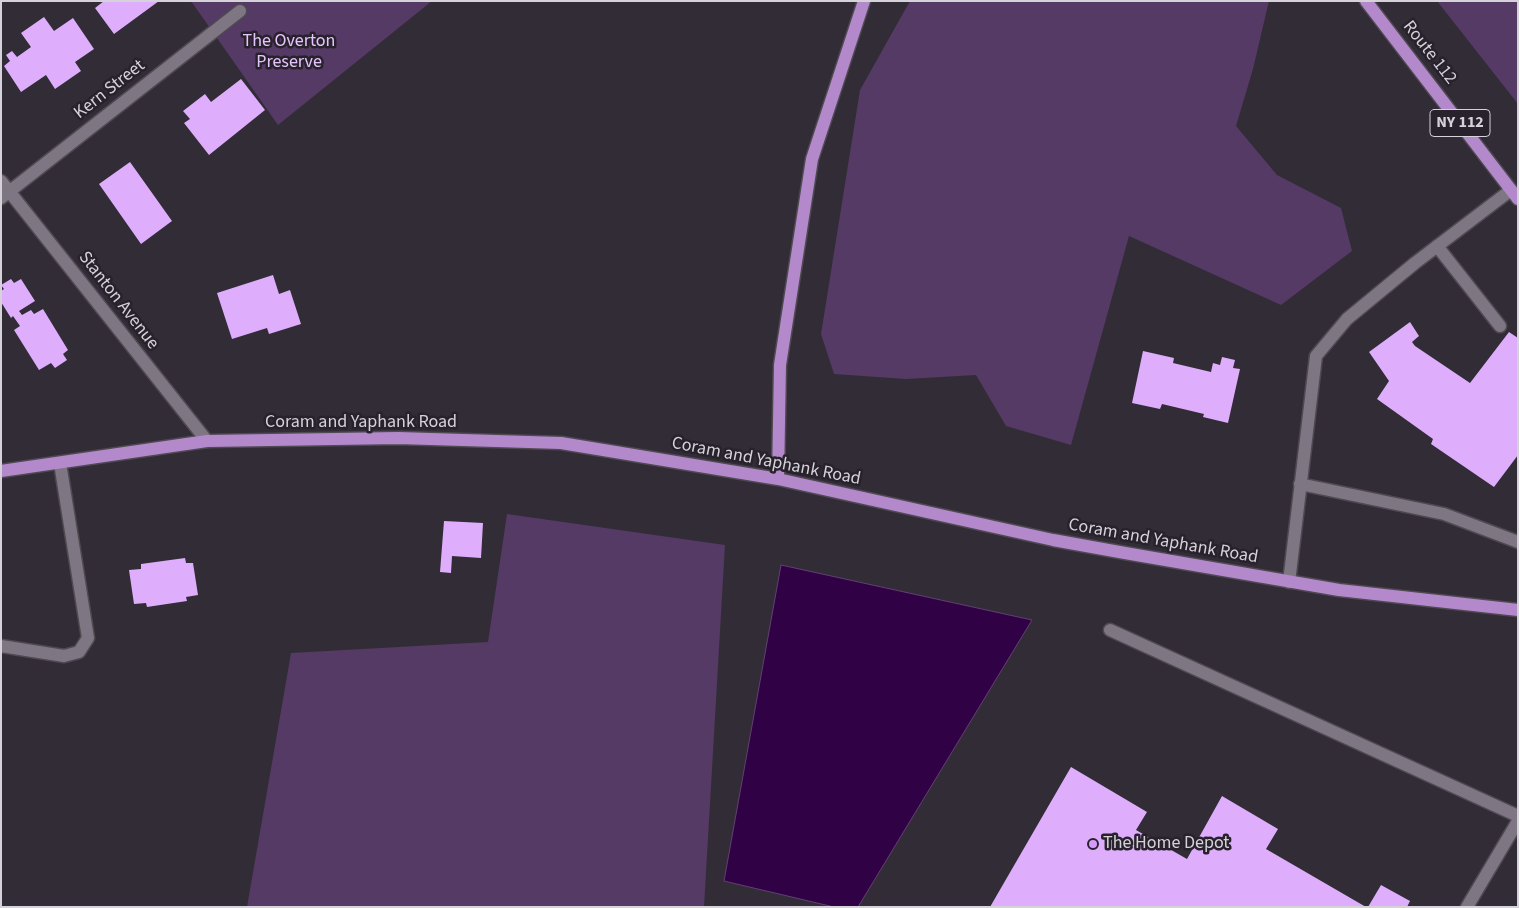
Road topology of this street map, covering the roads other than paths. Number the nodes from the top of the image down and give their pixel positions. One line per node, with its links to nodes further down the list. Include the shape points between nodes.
1 (864, 1): 11 (main road, via 812,159 780,365)
2 (1366, 1): 5 (main road, Route 112 / NY 112)
3 (240, 11): 4 (street, Kern Street)
4 (4, 190): 8 (street, Stanton Avenue)
5 (1514, 194): 6 (street)
6 (1438, 246): 7 (street); 12 (street, via 1348,319 1316,356)
7 (1500, 326)
8 (207, 441): 9 (main road, Coram and Yaphank Road); 11 (main road, Coram and Yaphank Road, via 398,438 561,443)
9 (60, 463): 10 (main road, Coram and Yaphank Road); 17 (street, via 88,638 79,652 64,656)
10 (1, 471)
11 (778, 479): 14 (main road, Coram and Yaphank Road, via 1053,540)
12 (1300, 484): 13 (street, via 1444,514); 14 (street)
13 (1518, 542)
14 (1289, 582): 15 (main road, Coram and Yaphank Road)
15 (1518, 610)
16 (1110, 630): 18 (street)
17 (1, 646)
18 (1518, 816)
19 (1518, 821): 20 (street)
20 (1467, 907)

